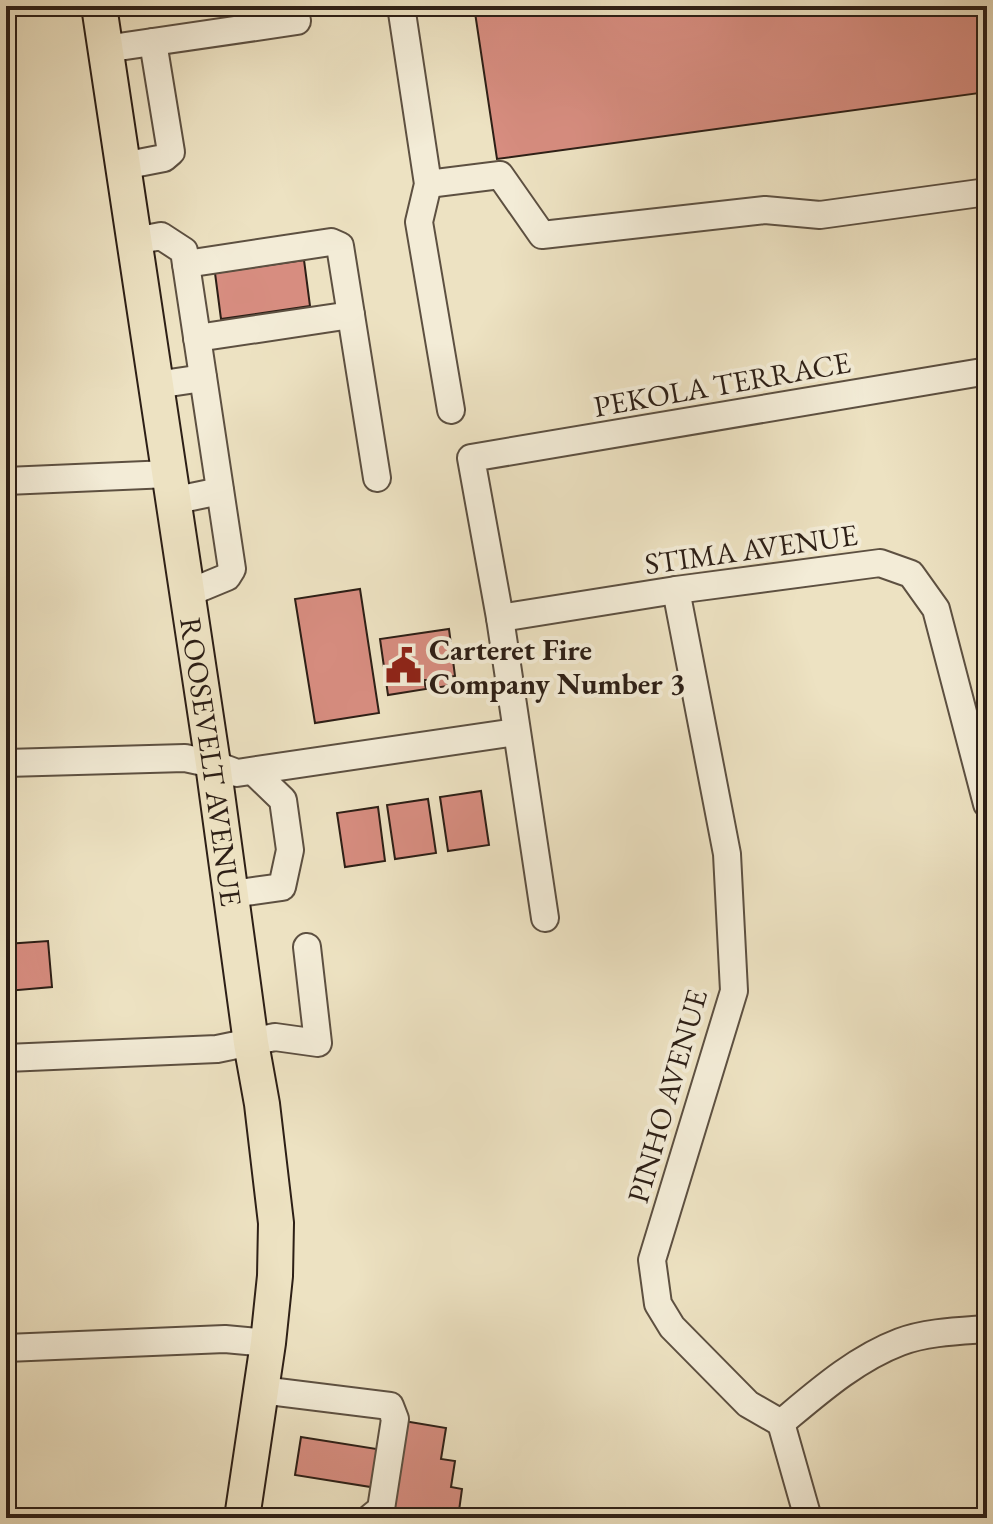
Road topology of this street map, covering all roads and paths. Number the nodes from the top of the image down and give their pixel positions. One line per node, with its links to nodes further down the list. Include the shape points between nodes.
1 (99, 6): 5 (main road, ROOSEVELT AVENUE)
2 (401, 6): 7 (street)
3 (297, 21): 4 (street)
4 (153, 42): 5 (street); 6 (street, via 171,152)
5 (105, 49): 6 (main road, ROOSEVELT AVENUE)
6 (123, 166): 9 (main road, ROOSEVELT AVENUE)
7 (428, 184): 8 (street, via 500,175 542,235 765,210 820,215); 16 (street, via 419,222)
8 (987, 192)
9 (135, 241): 10 (street, via 161,236 184,251); 15 (main road, ROOSEVELT AVENUE)
10 (186, 264): 11 (street, via 331,242 340,246); 12 (street)
11 (351, 315): 12 (street); 17 (street)
12 (197, 338): 14 (street)
13 (982, 372): 23 (street, PEKOLA TERRACE, via 471,458)
14 (203, 378): 15 (street); 20 (street)
15 (156, 385): 19 (main road, ROOSEVELT AVENUE)
16 (451, 410)
17 (377, 478)
18 (6, 481): 19 (street)
19 (171, 488): 20 (street); 22 (main road, ROOSEVELT AVENUE)
20 (220, 491): 22 (street, via 232,569 227,577)
21 (676, 590): 23 (street, STIMA AVENUE); 28 (street, STIMA AVENUE, via 880,563 911,574 936,609); 38 (street, PINHO AVENUE, via 727,854 734,991 652,1260 658,1304 672,1327 748,1404)
22 (186, 594): 26 (main road, ROOSEVELT AVENUE)
23 (500, 618): 24 (street)
24 (516, 732): 27 (street); 30 (street)
25 (6, 763): 26 (street, via 185,758)
26 (213, 764): 27 (street, via 237,773); 29 (main road, ROOSEVELT AVENUE)
27 (254, 772): 29 (street, via 283,800 290,850 282,887)
28 (987, 804)
29 (232, 894): 32 (main road, ROOSEVELT AVENUE)
30 (545, 918)
31 (307, 947): 32 (street, via 318,1043 275,1037)
32 (251, 1043): 33 (street); 35 (main road, ROOSEVELT AVENUE, via 276,1223)
33 (6, 1058)
34 (987, 1329): 38 (street, via 891,1346 852,1367)
35 (268, 1343): 36 (street, via 225,1339); 37 (main road, ROOSEVELT AVENUE)
36 (6, 1348)
37 (261, 1390): 39 (main road, ROOSEVELT AVENUE); 40 (street, via 390,1406 395,1419 381,1509)
38 (781, 1423): 41 (street)
39 (242, 1518)
40 (370, 1518)
41 (808, 1518)

